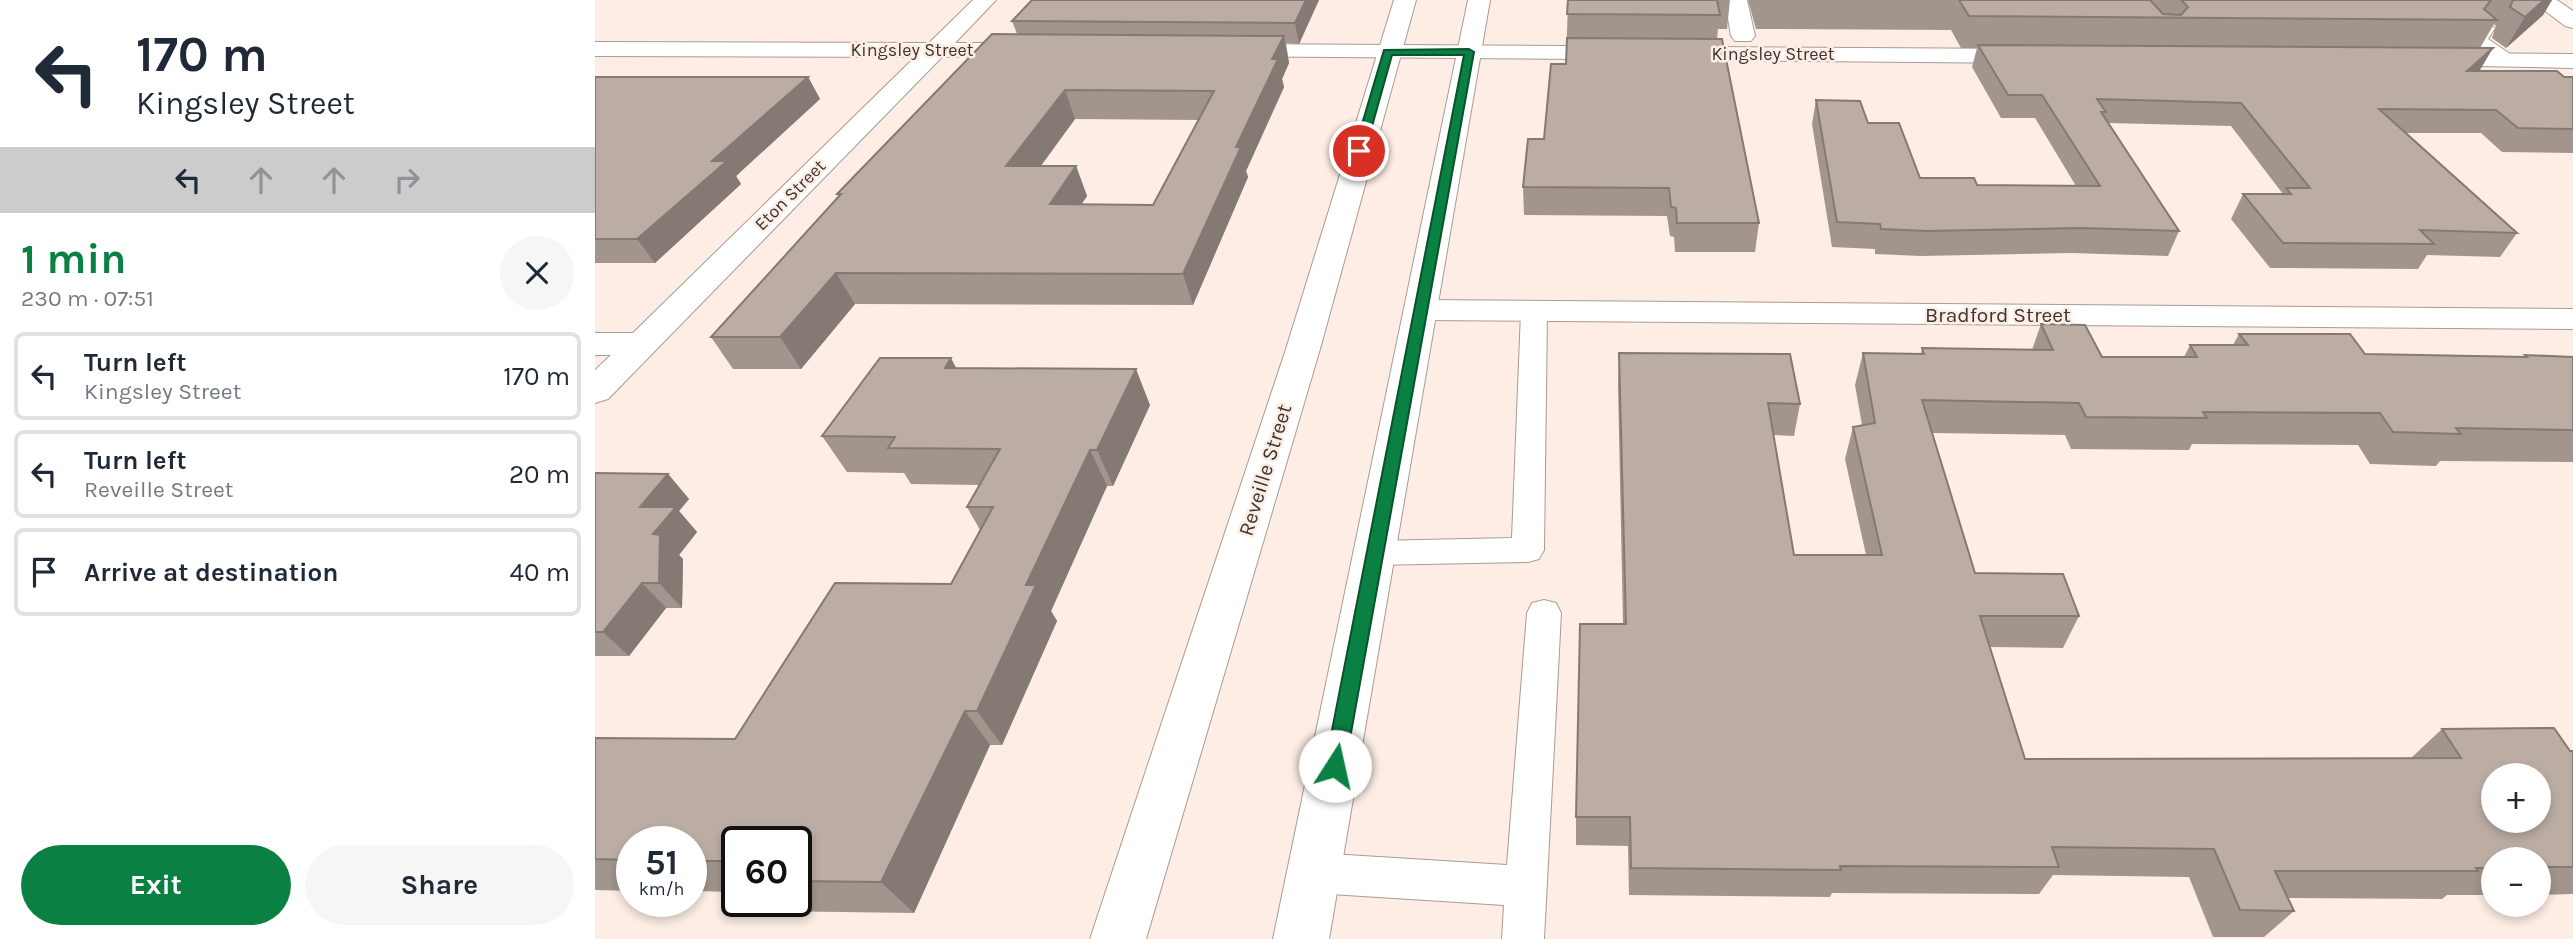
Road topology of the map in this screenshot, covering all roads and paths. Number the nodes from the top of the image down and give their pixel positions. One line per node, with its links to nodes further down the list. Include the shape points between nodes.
1 (985, 0): 10 (street, Eton Street)
2 (1405, 0): 13 (street, Reveille Street)
3 (1479, 0): 14 (street)
4 (1736, 0): 8 (street)
5 (2542, 5): 6 (street)
6 (2573, 20)
7 (2486, 28): 17 (lane, via 2477,40)
8 (1743, 36)
9 (595, 49): 10 (street, Kingsley Street)
10 (934, 49): 11 (street, Kingsley Street); 23 (street, Eton Street)
11 (1044, 50)
12 (1209, 51): 13 (street, Kingsley Street)
13 (1388, 52): 14 (street, Kingsley Street); 29 (street, Reveille Street, via 1303,349)
14 (1469, 52): 15 (street, Kingsley Street); 19 (street)
15 (2051, 56)
16 (2410, 59): 17 (street)
17 (2506, 60): 18 (street)
18 (2573, 61)
19 (1422, 310): 20 (street, Bradford Street); 25 (street)
20 (1534, 312): 21 (street, Bradford Street); 25 (lane, via 1528,550)
21 (2573, 319)
22 (595, 344): 23 (street)
23 (643, 344): 24 (street, Eton Street)
24 (595, 391)
25 (1374, 553): 27 (street)
26 (1543, 614): 28 (lane)
27 (1315, 873): 28 (lane); 30 (street)
28 (1527, 886): 31 (lane)
29 (1118, 939)
30 (1301, 939)
31 (1523, 939)

